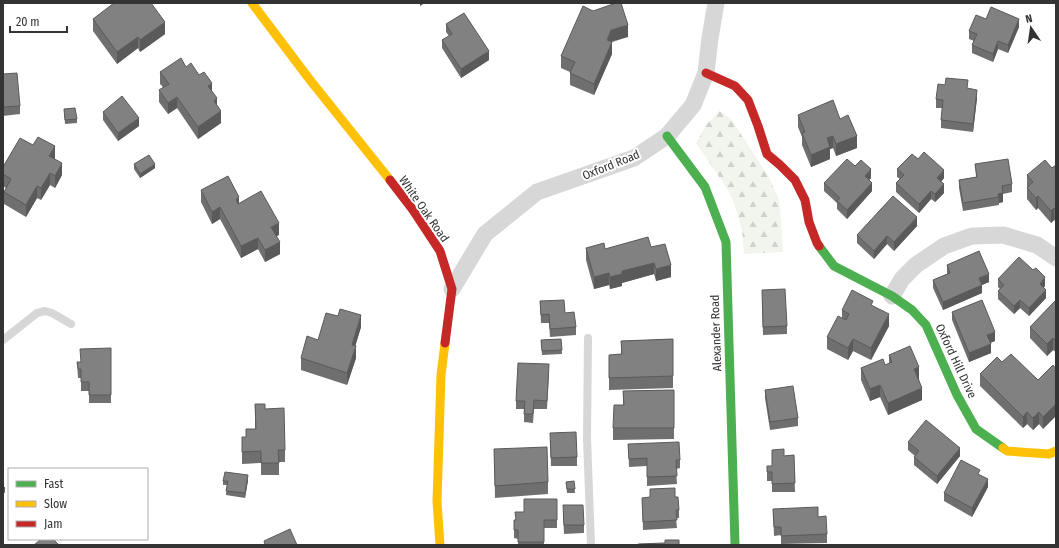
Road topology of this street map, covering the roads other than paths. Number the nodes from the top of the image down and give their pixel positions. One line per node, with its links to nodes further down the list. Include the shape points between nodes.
1 (252, 3): 6 (street, White Oak Road, via 413,210 440,251)
2 (716, 3): 3 (street, Oxford Road)
3 (706, 73): 4 (street, Oxford Road, via 693,105); 7 (street, Oxford Hill Drive, via 736,86 748,100 767,154 795,180 806,200 809,222 817,242 834,266)
4 (667, 136): 6 (street, Oxford Road, via 634,158 537,192 485,234); 14 (street, Alexander Road, via 705,187 726,242)
5 (1056, 258): 7 (street, via 1037,245 1003,235 972,236 944,246 916,265 902,279)
6 (452, 289): 12 (street, White Oak Road, via 442,375 437,501)
7 (892, 296): 11 (street, Oxford Hill Drive, via 912,310 926,325 957,395 976,429 1007,451 1049,454)
8 (71, 324): 10 (lane, via 45,311 37,313)
9 (588, 338): 13 (lane, via 587,438)
10 (3, 340)
11 (1056, 451)
12 (440, 545)
13 (591, 545)
14 (735, 545)

